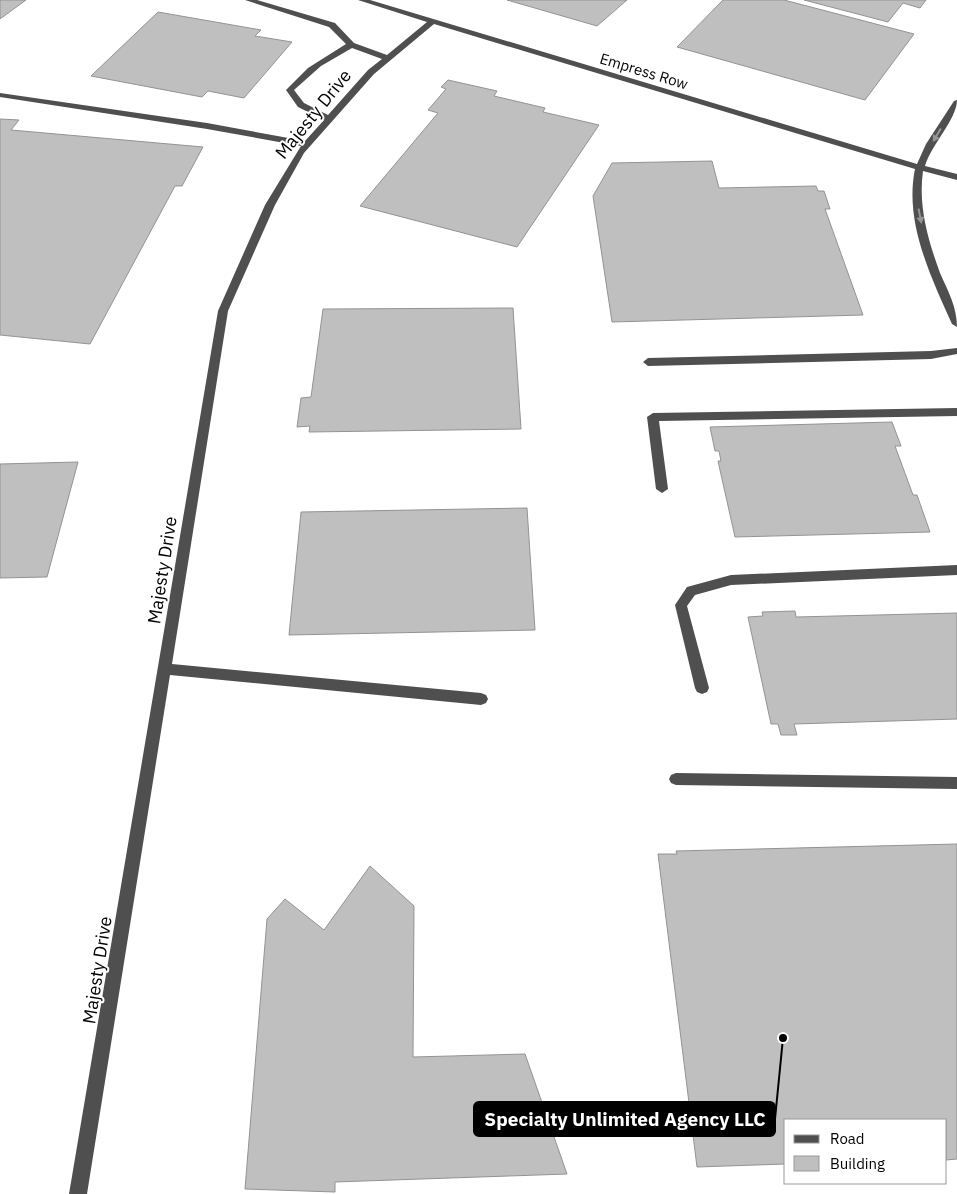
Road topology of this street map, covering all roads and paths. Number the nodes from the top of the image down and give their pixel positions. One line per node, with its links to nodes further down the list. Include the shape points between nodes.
1 (249, 0): 4 (street, via 332,25)
2 (362, 0): 3 (street, Empress Row)
3 (433, 21): 5 (street, Majesty Drive); 10 (street, Empress Row)
4 (351, 45): 5 (street); 8 (street, via 328,56 290,90 300,105)
5 (388, 58): 8 (street, Majesty Drive, via 370,72)
6 (0, 95): 9 (street)
7 (957, 103): 10 (street, one-way to 10)
8 (329, 119): 9 (street, Majesty Drive)
9 (307, 144): 18 (street, Majesty Drive, via 270,205 223,311)
10 (920, 168): 11 (street, Empress Row); 12 (street, one-way to 12, via 917,178 922,228 935,275)
11 (957, 177)
12 (957, 324)
13 (957, 351): 14 (street, via 931,355)
14 (648, 362)
15 (957, 412): 16 (street, via 652,417)
16 (662, 489)
17 (957, 570): 19 (street, via 731,580 691,591 681,605)
18 (163, 669): 20 (street); 23 (street, Majesty Drive)
19 (702, 688)
20 (481, 699)
21 (676, 779): 22 (street)
22 (957, 783)
23 (78, 1194)

